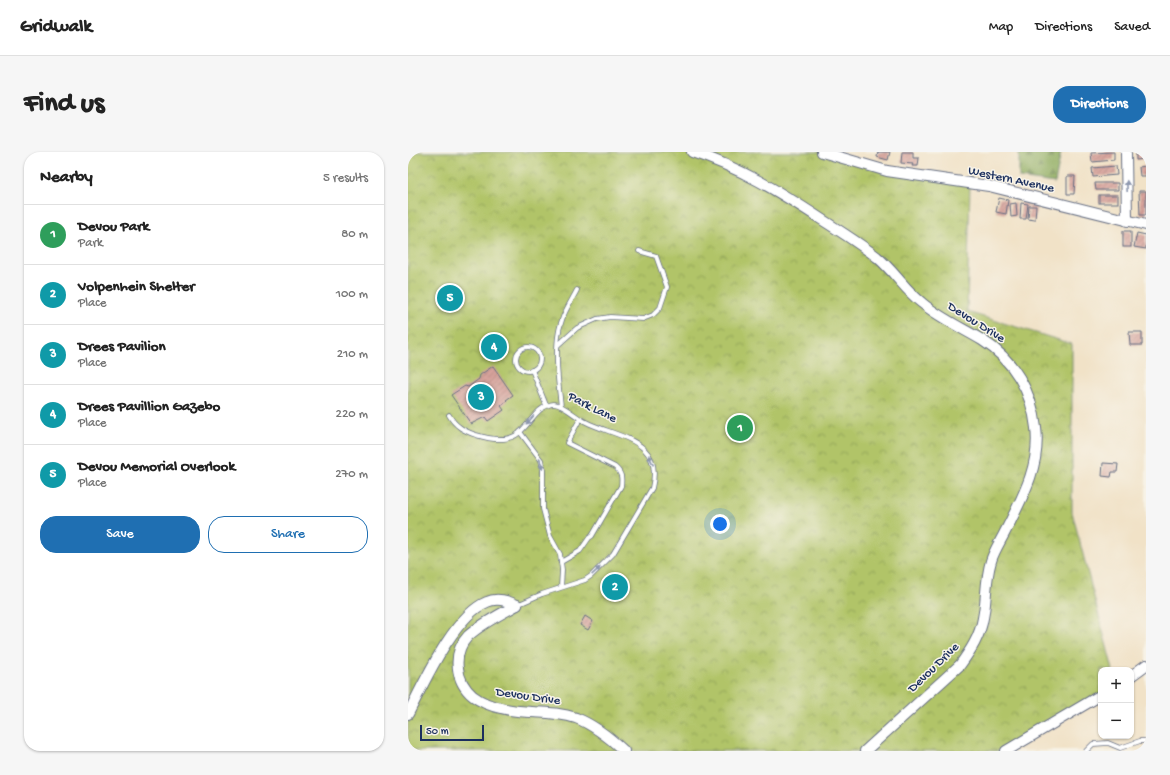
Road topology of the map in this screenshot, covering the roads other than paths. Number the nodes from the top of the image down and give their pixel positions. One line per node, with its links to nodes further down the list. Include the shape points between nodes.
1 (692, 152): 24 (street, Devou Drive, via 755,178 863,246 890,269 922,303 999,352 1020,377 1034,410 1037,430 1034,465 1025,491 991,561 978,636 960,665)
2 (822, 152): 4 (street, Western Avenue, via 887,171 989,186)
3 (1126, 152): 4 (street, one-way to 3)
4 (1127, 221): 5 (street, Western Avenue)
5 (1146, 225)
6 (639, 250): 8 (lane, via 656,256 662,272 667,287 660,308 653,316 643,319 597,318 577,328)
7 (577, 290): 8 (lane, via 562,320)
8 (558, 345): 11 (lane)
9 (532, 370): 9 (lane, via 538,365 539,353 533,348 521,348 516,354 516,362 521,369); 10 (lane)
10 (546, 405): 11 (lane, Park Lane); 14 (lane, Park Lane, one-way to 14)
11 (561, 406): 13 (lane, Park Lane)
12 (449, 415): 14 (lane, via 455,424 466,432 488,438 511,438)
13 (580, 419): 15 (lane, via 566,443 615,467 622,479 621,486 592,536 580,551); 16 (lane, Park Lane, one-way to 13, via 585,580 607,561 647,498 654,480 654,465 648,452 641,446)
14 (520, 432): 15 (lane, one-way to 15, via 541,460 543,509)
15 (561, 562): 16 (lane)
16 (561, 587): 17 (lane, Park Lane)
17 (517, 605): 21 (street, via 505,600 489,601 470,614 442,650); 23 (street, Devou Drive, via 476,629 463,643 457,661 460,679 468,690 484,703 502,709 556,713 575,718 611,739)
18 (1146, 665): 19 (street)
19 (1134, 674)
20 (1098, 697): 25 (street)
21 (408, 714)
22 (1146, 741): 26 (lane, via 1120,748 1108,743 1093,744)
23 (624, 751)
24 (865, 751)
25 (1007, 751)
26 (1086, 751)

